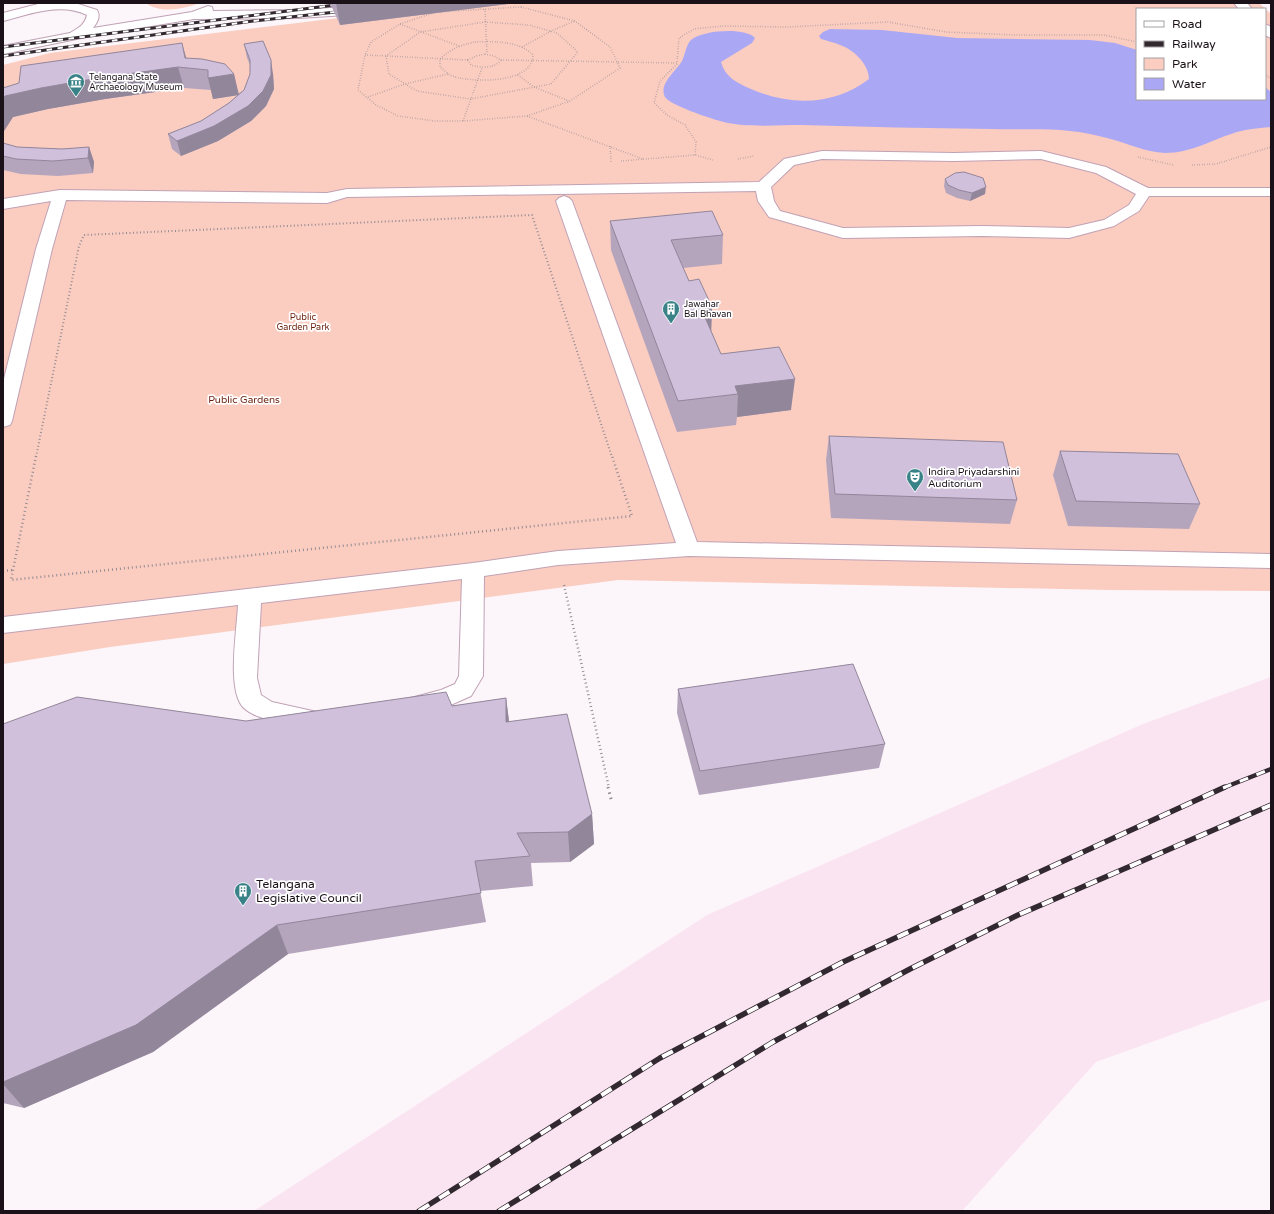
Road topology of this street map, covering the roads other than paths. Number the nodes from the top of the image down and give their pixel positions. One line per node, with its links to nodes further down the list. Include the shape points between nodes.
1 (58, 3): 3 (main road)
2 (226, 3): 6 (main road)
3 (43, 7): 7 (main road); 9 (main road, via 76,6 93,13 93,20 86,29)
4 (106, 9): 8 (main road, via 126,19)
5 (374, 9): 6 (main road, via 298,14)
6 (194, 15): 8 (main road)
7 (3, 17)
8 (157, 21): 9 (main road)
9 (73, 36): 10 (main road)
10 (3, 50)
11 (1145, 192): 12 (main road); 13 (main road, via 1101,170 1041,155 822,155 789,162); 13 (main road, via 1134,208 1109,223 1069,233 843,233 774,214)
12 (1271, 192)
13 (765, 193): 15 (main road, via 347,193); 18 (main road)
14 (60, 195): 15 (main road); 19 (main road); 20 (main road, via 44,249)
15 (327, 198): 16 (main road, via 345,205 376,207)
16 (564, 201): 17 (main road); 21 (main road)
17 (727, 201)
18 (751, 201)
19 (3, 204)
20 (3, 421)
21 (689, 549): 22 (main road); 23 (main road, via 558,558)
22 (1271, 560)
23 (473, 570): 24 (main road); 26 (main road, via 471,676 463,690 446,698)
24 (250, 595): 25 (main road); 27 (main road, via 245,678 251,700 266,710)
25 (3, 625)
26 (401, 708)
27 (325, 723)

